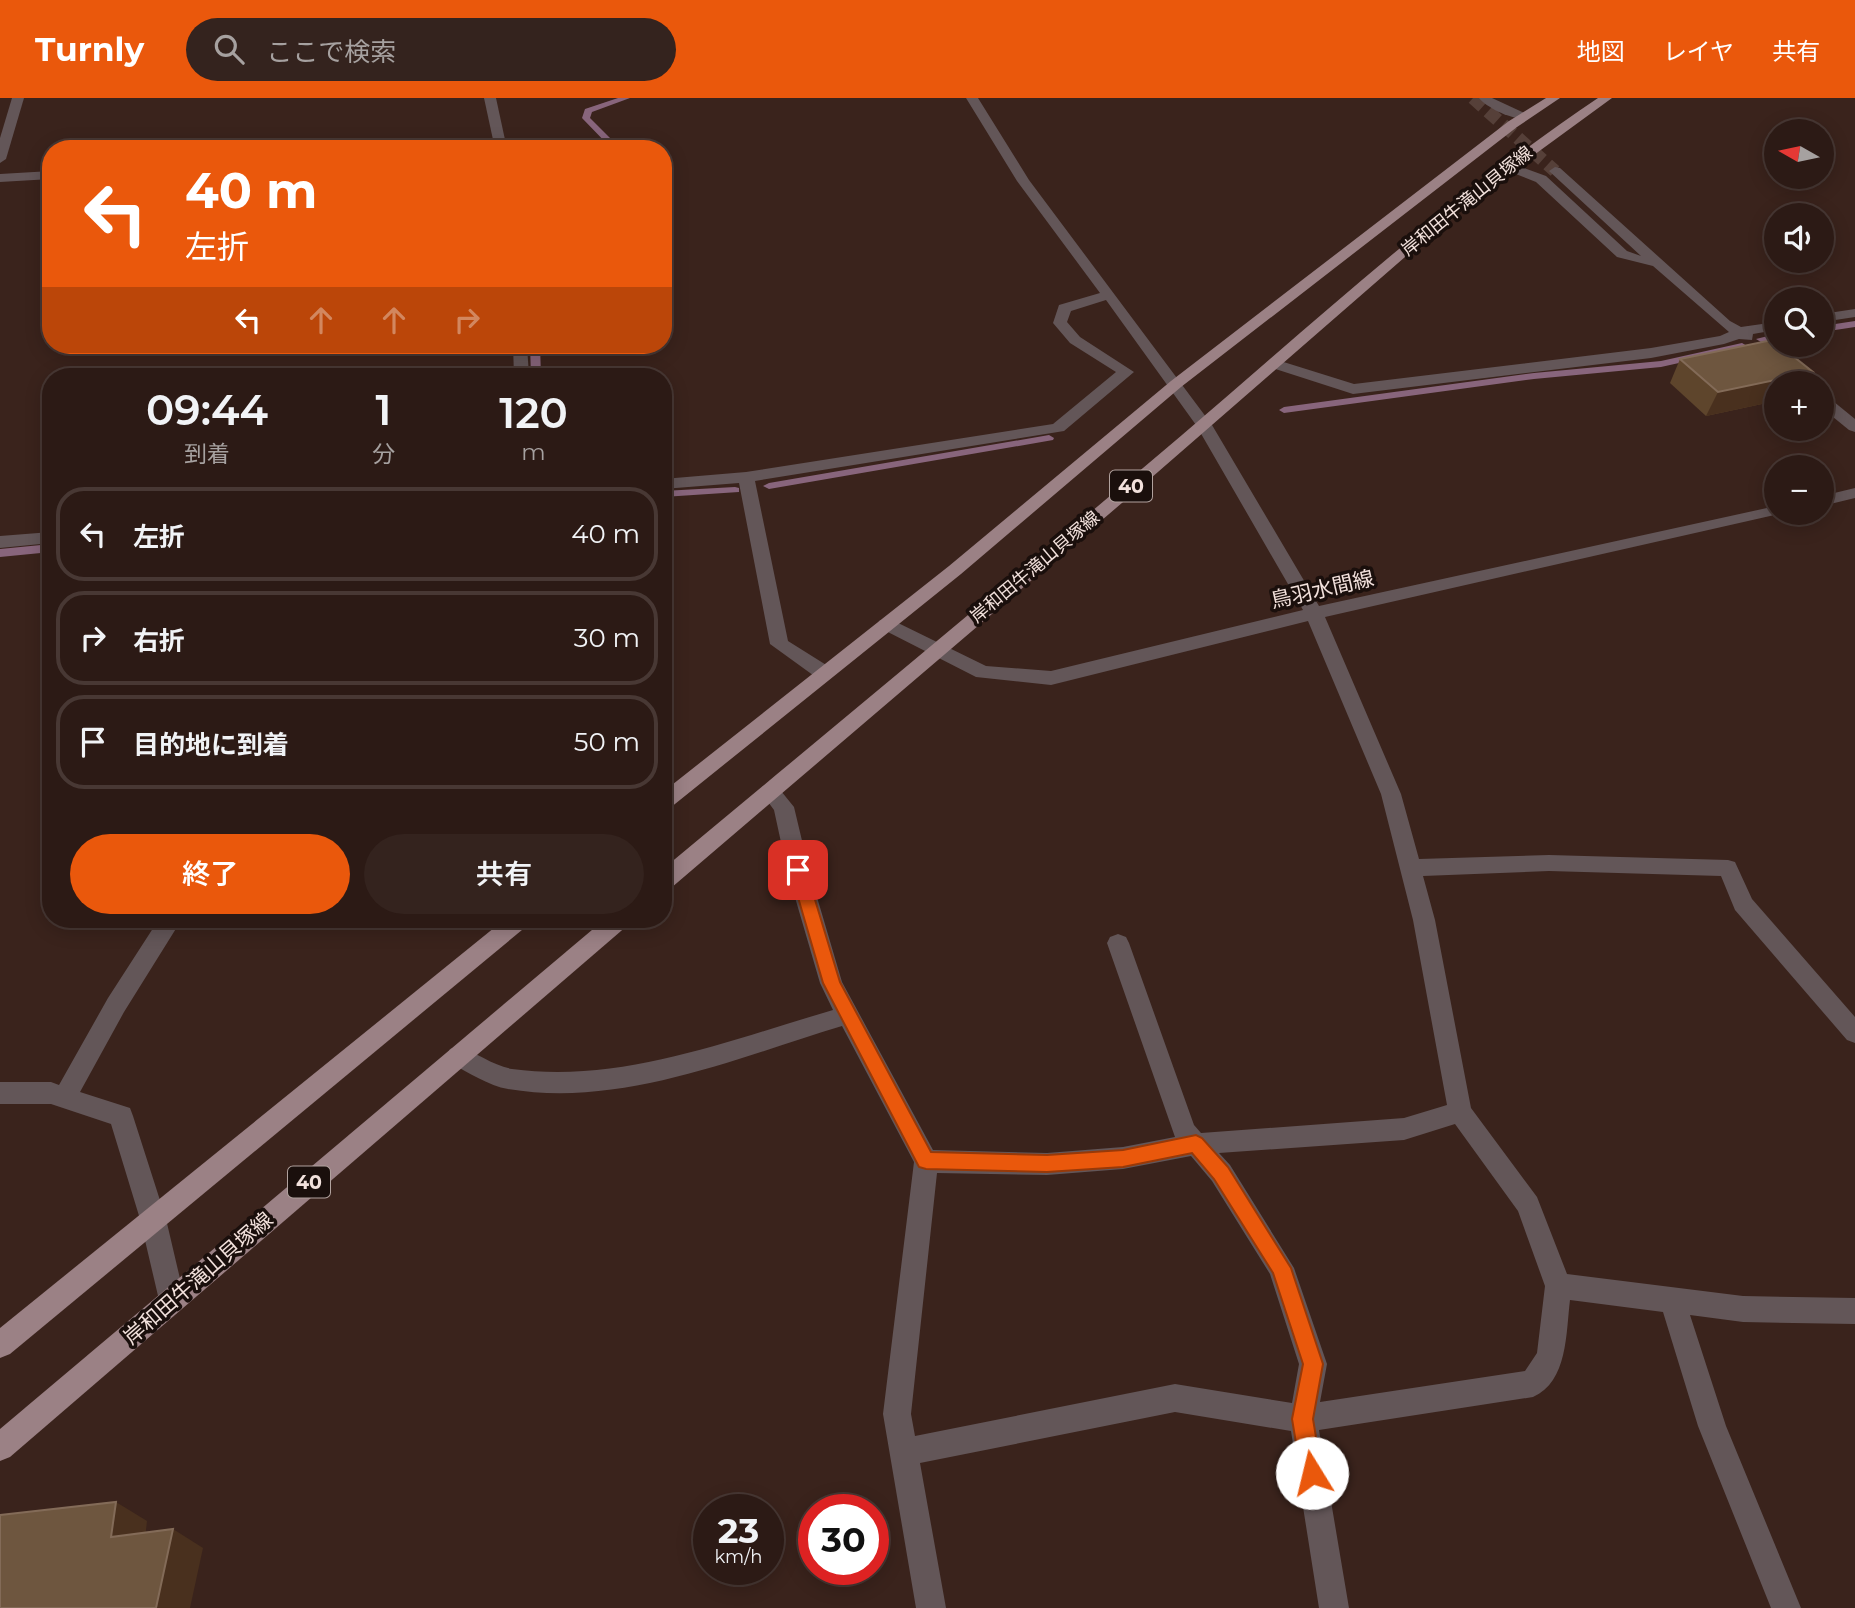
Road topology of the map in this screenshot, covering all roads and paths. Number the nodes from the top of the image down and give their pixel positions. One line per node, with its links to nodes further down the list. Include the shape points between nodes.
1 (18, 98): 9 (street)
2 (490, 98): 8 (street)
3 (972, 98): 15 (street, via 1023,181)
4 (1485, 98): 7 (street)
5 (1555, 98): 7 (main road, 岸和田牛滝山貝塚線 / 40)
6 (1606, 98): 10 (main road, 岸和田牛滝山貝塚線 / 40)
7 (1525, 116): 22 (main road, 岸和田牛滝山貝塚線 / 40)
8 (499, 140)
9 (0, 159)
10 (1508, 166): 14 (street, via 1541,179 1622,254); 21 (main road, 岸和田牛滝山貝塚線 / 40)
11 (1555, 171): 14 (street)
12 (42, 176): 13 (street)
13 (0, 178)
14 (1659, 266): 19 (street, via 1725,324)
15 (1109, 295): 22 (street); 26 (street, via 1064,308 1060,323 1075,340 1126,372 1058,428)
16 (1855, 313): 17 (street)
17 (1834, 316)
18 (1764, 328): 19 (street)
19 (1741, 332): 20 (street); 21 (street, via 1724,340 1651,353 1353,389)
20 (1761, 349)
21 (1274, 364): 24 (main road, 岸和田牛滝山貝塚線 / 40)
22 (1176, 384): 24 (street); 34 (main road, 岸和田牛滝山貝塚線 / 40)
23 (1834, 410): 25 (street)
24 (1203, 425): 33 (street); 35 (main road, 岸和田牛滝山貝塚線 / 40)
25 (1855, 427)
26 (746, 477): 27 (street); 36 (street, via 779,644)
27 (672, 483)
28 (1855, 493): 29 (street)
29 (1834, 498)
30 (1764, 514): 33 (street, 鳥羽水間線)
31 (42, 538): 32 (street)
32 (0, 542)
33 (1314, 613): 35 (street, 鳥羽水間線, via 1051,678 983,672); 39 (street, via 1391,793)
34 (886, 624): 35 (street, 鳥羽水間線); 36 (main road, 岸和田牛滝山貝塚線 / 40)
35 (937, 650): 37 (main road, 岸和田牛滝山貝塚線 / 40)
36 (824, 673): 38 (main road, 岸和田牛滝山貝塚線 / 40)
37 (770, 791): 40 (main road, 岸和田牛滝山貝塚線 / 40); 45 (street, via 784,807 831,983)
38 (672, 796)
39 (1410, 868): 46 (street, via 1549,863 1728,868 1743,904); 50 (street)
40 (672, 874)
41 (165, 928): 49 (street)
42 (509, 928): 53 (main road)
43 (609, 928): 47 (main road, 岸和田牛滝山貝塚線 / 40)
44 (1118, 943): 51 (street, via 1184,1131)
45 (848, 1015): 47 (street, via 680,1065 595,1083 507,1079); 52 (street)
46 (1855, 1033)
47 (458, 1056): 55 (main road, 岸和田牛滝山貝塚線 / 40)
48 (0, 1093): 49 (street, via 51,1093)
49 (64, 1098): 53 (street, via 121,1116)
50 (1460, 1112): 51 (street, via 1404,1129); 54 (street, via 1528,1205)
51 (1196, 1144): 52 (street, via 1123,1158 1047,1164); 59 (street, via 1221,1173 1281,1268 1313,1364)
52 (926, 1161): 61 (street, via 897,1415)
53 (153, 1219): 55 (street); 58 (main road)
54 (1558, 1286): 56 (street); 59 (street, via 1550,1357 1533,1383)
55 (172, 1300): 60 (main road, 岸和田牛滝山貝塚線 / 40)
56 (1672, 1300): 57 (street, via 1743,1309); 64 (street, via 1712,1426)
57 (1855, 1311)
58 (0, 1345)
59 (1303, 1419): 61 (street, via 1175,1398); 63 (street)
60 (0, 1447)
61 (903, 1452): 62 (street)
62 (931, 1608)
63 (1334, 1608)
64 (1786, 1608)

